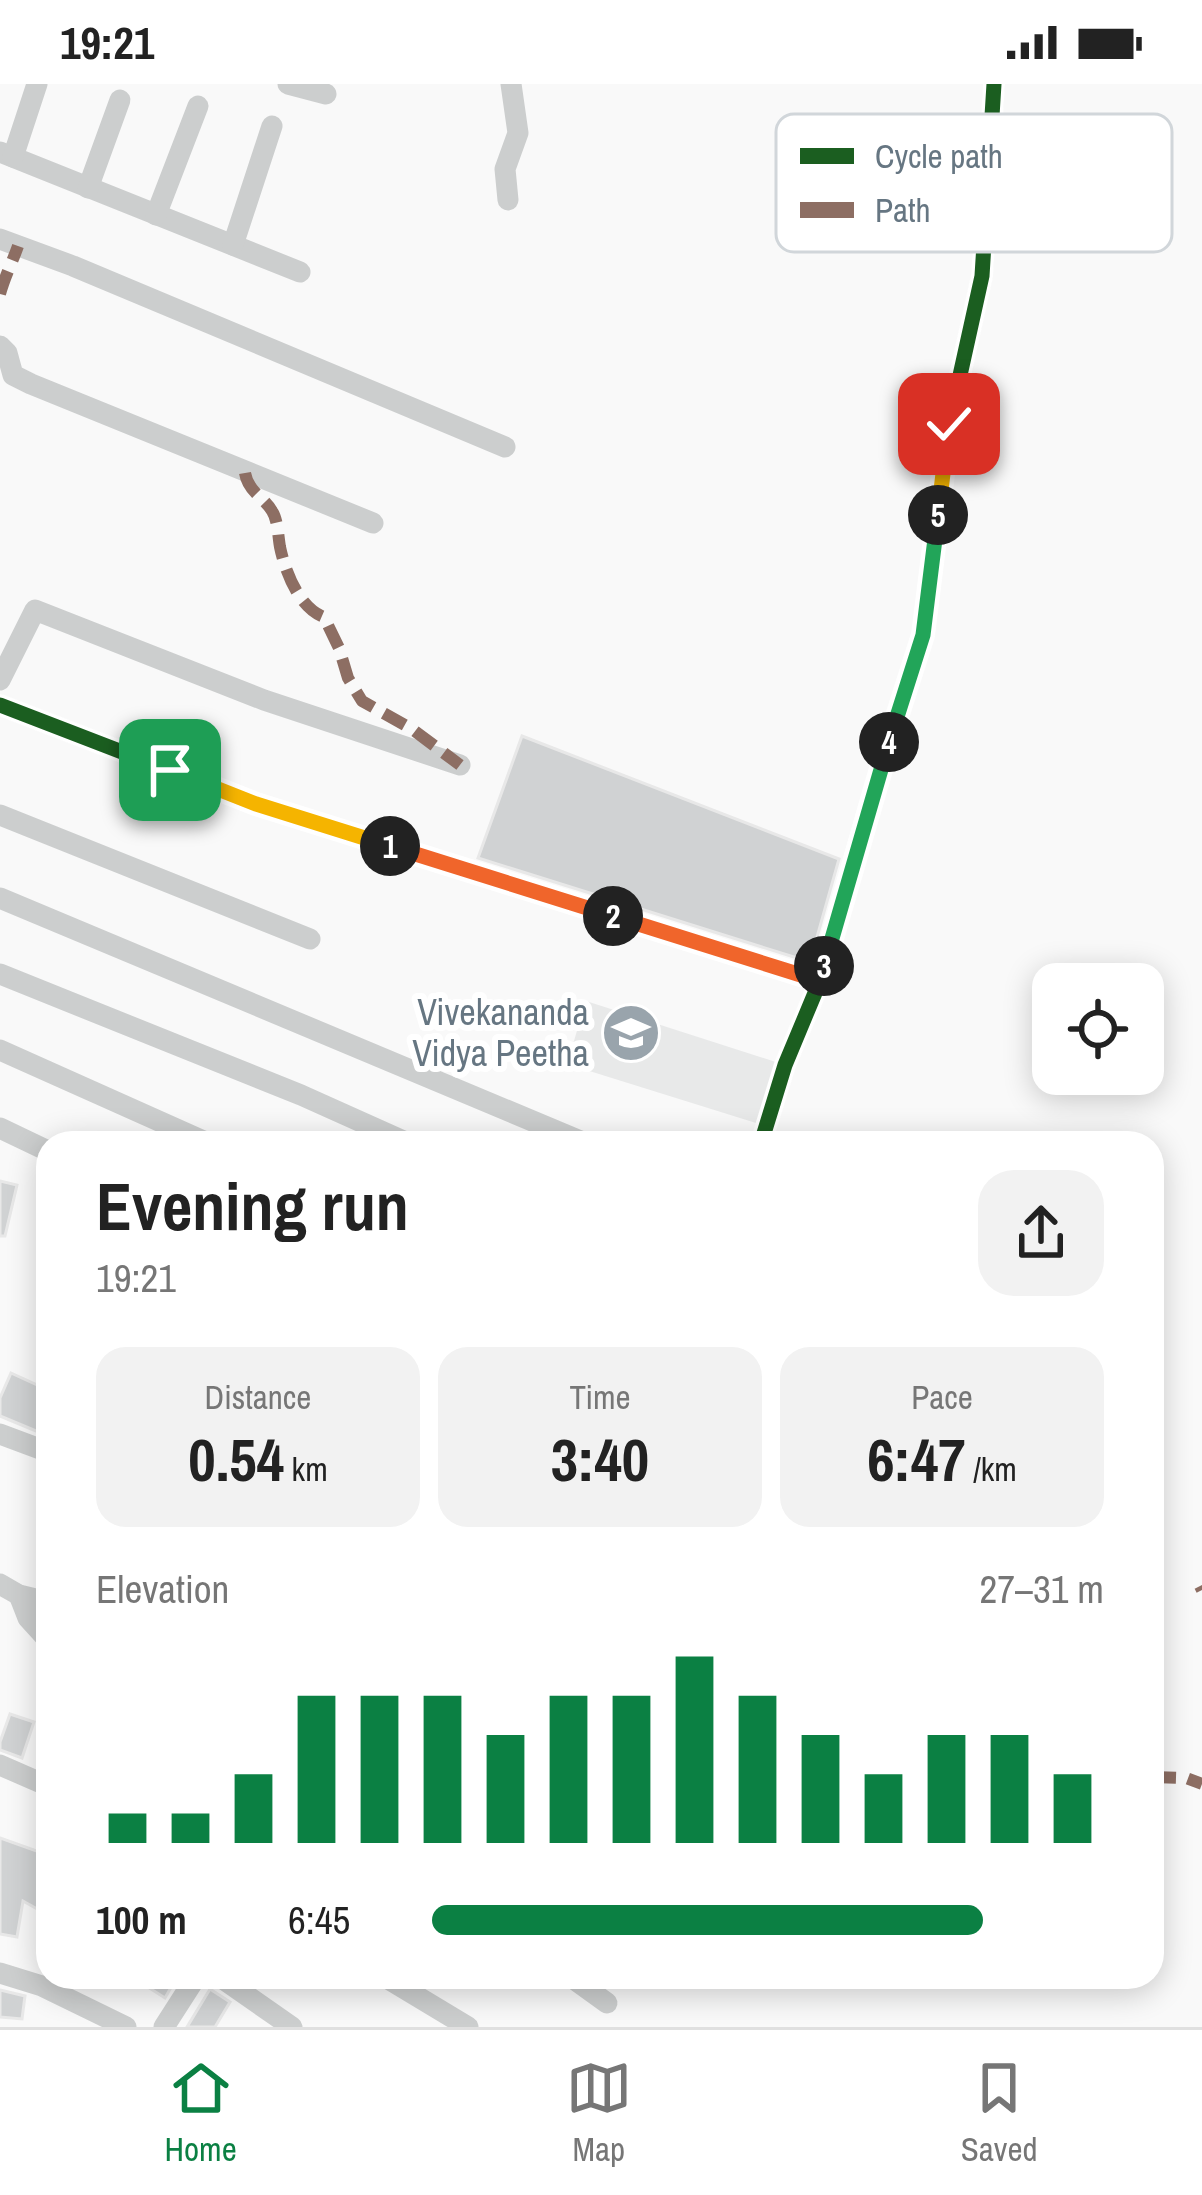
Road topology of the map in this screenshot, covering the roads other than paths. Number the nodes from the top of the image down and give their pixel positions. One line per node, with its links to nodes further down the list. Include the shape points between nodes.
1 (37, 84): 10 (street)
2 (288, 84): 5 (street)
3 (511, 84): 12 (street, via 518,134 505,169)
4 (994, 84): 8 (street)
5 (326, 94)
6 (120, 100): 11 (street)
7 (198, 106): 13 (street)
8 (992, 114)
9 (272, 126): 15 (street)
10 (6, 154): 11 (street)
11 (88, 188): 13 (street)
12 (508, 200)
13 (156, 215): 15 (street)
14 (0, 239): 19 (street)
15 (233, 245): 17 (street)
16 (984, 252): 28 (street, via 949,424 923,635)
17 (300, 272)
18 (0, 346): 20 (street, via 13,375 31,385)
19 (505, 447)
20 (373, 524)
21 (0, 680): 23 (street, via 34,610)
22 (0, 705): 28 (street, via 256,804)
23 (460, 765)
24 (0, 815): 26 (street)
25 (0, 898): 33 (street)
26 (310, 939)
27 (0, 974): 32 (street)
28 (820, 981): 34 (street)
29 (0, 1049): 31 (street)
30 (0, 1128): 35 (street)
31 (181, 1131)
32 (381, 1131)
33 (556, 1131)
34 (765, 1131)
35 (36, 1145)
36 (0, 1434): 37 (street)
37 (36, 1448)
38 (10, 1590): 39 (street)
39 (36, 1627)
40 (0, 1766): 41 (street)
41 (36, 1781)
42 (0, 1973): 43 (street)
43 (36, 1983)
44 (50, 1989): 50 (street)
45 (188, 1989): 51 (street)
46 (237, 1989): 52 (street)
47 (405, 1989): 53 (street)
48 (588, 1989): 49 (street)
49 (607, 2003)
50 (126, 2027)
51 (164, 2027)
52 (292, 2027)
53 (468, 2027)

